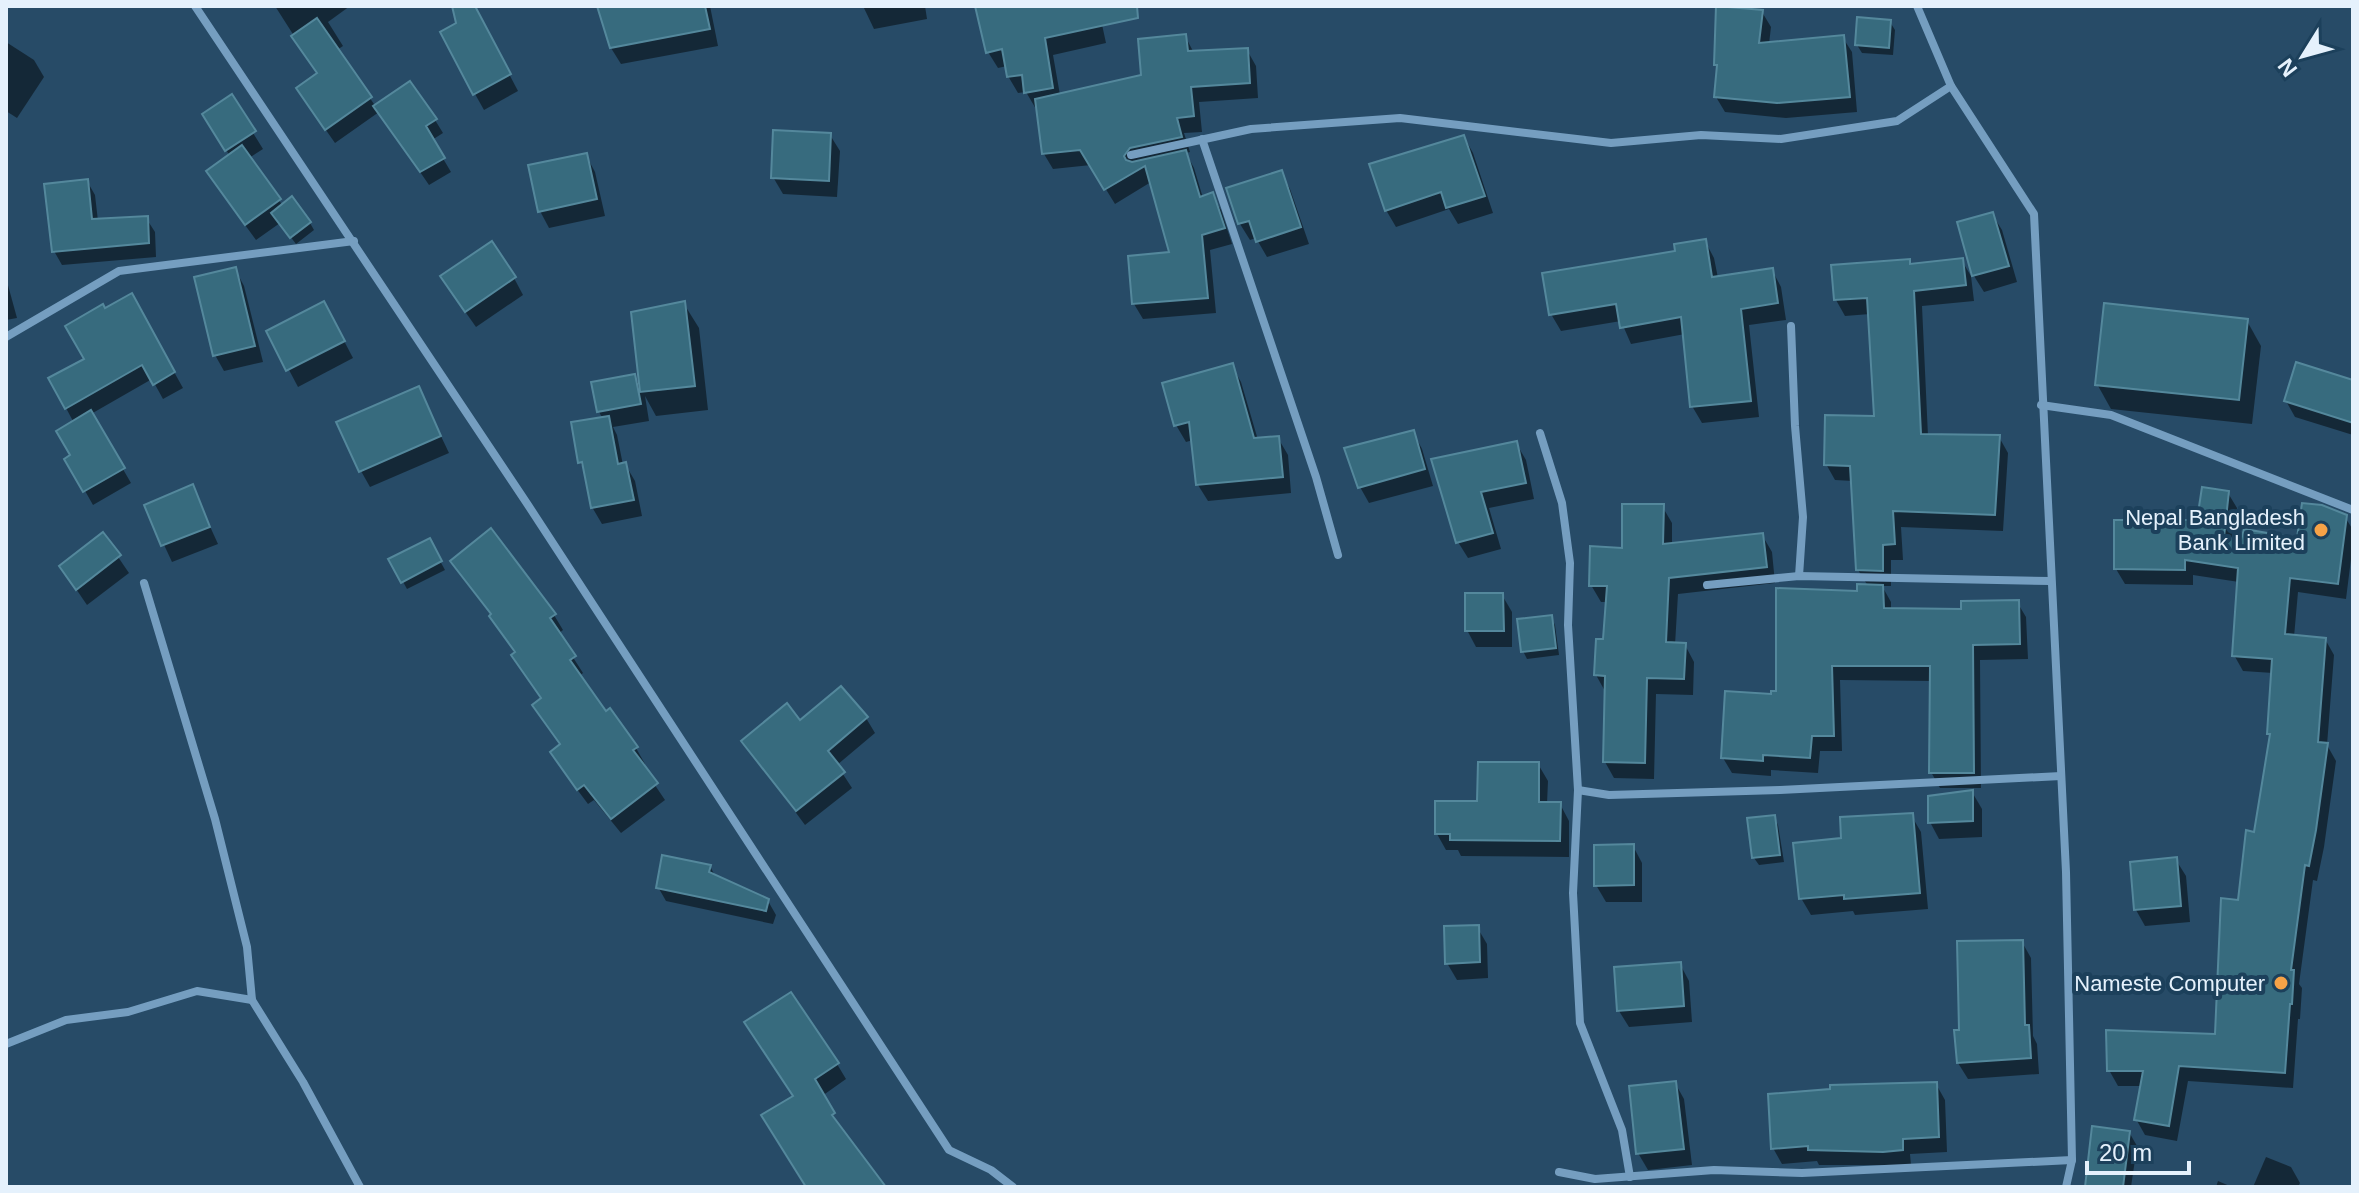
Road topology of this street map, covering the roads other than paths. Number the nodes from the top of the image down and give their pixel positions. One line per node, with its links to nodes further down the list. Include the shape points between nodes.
1 (195, 6): 6 (street)
2 (1917, 6): 3 (street)
3 (1951, 86): 4 (street, via 1897,121 1781,139 1701,135 1611,143 1400,118 1251,129); 9 (street, via 2034,214)
4 (1202, 139): 5 (street); 12 (street)
5 (1131, 155)
6 (354, 241): 8 (street, via 119,271); 25 (street, via 949,1150)
7 (1791, 326): 13 (street, via 1803,517)
8 (6, 337)
9 (2041, 405): 11 (street, via 2111,415); 14 (street)
10 (1540, 433): 18 (street, via 1562,503 1570,563 1568,625)
11 (2353, 510)
12 (1338, 555)
13 (1799, 576): 14 (street); 16 (street)
14 (2050, 581): 17 (street)
15 (144, 583): 19 (street, via 215,819 247,947)
16 (1707, 585)
17 (2061, 776): 18 (street, via 1609,795); 21 (street)
18 (1578, 790): 23 (street, via 1573,893 1580,1023 1622,1130)
19 (252, 1000): 20 (street, via 197,991 128,1012 66,1020); 24 (street)
20 (6, 1044)
21 (2072, 1160): 23 (street); 26 (street)
22 (1559, 1172): 23 (street, via 1595,1179)
23 (1630, 1177)
24 (360, 1187)
25 (1013, 1187)
26 (2066, 1187)

